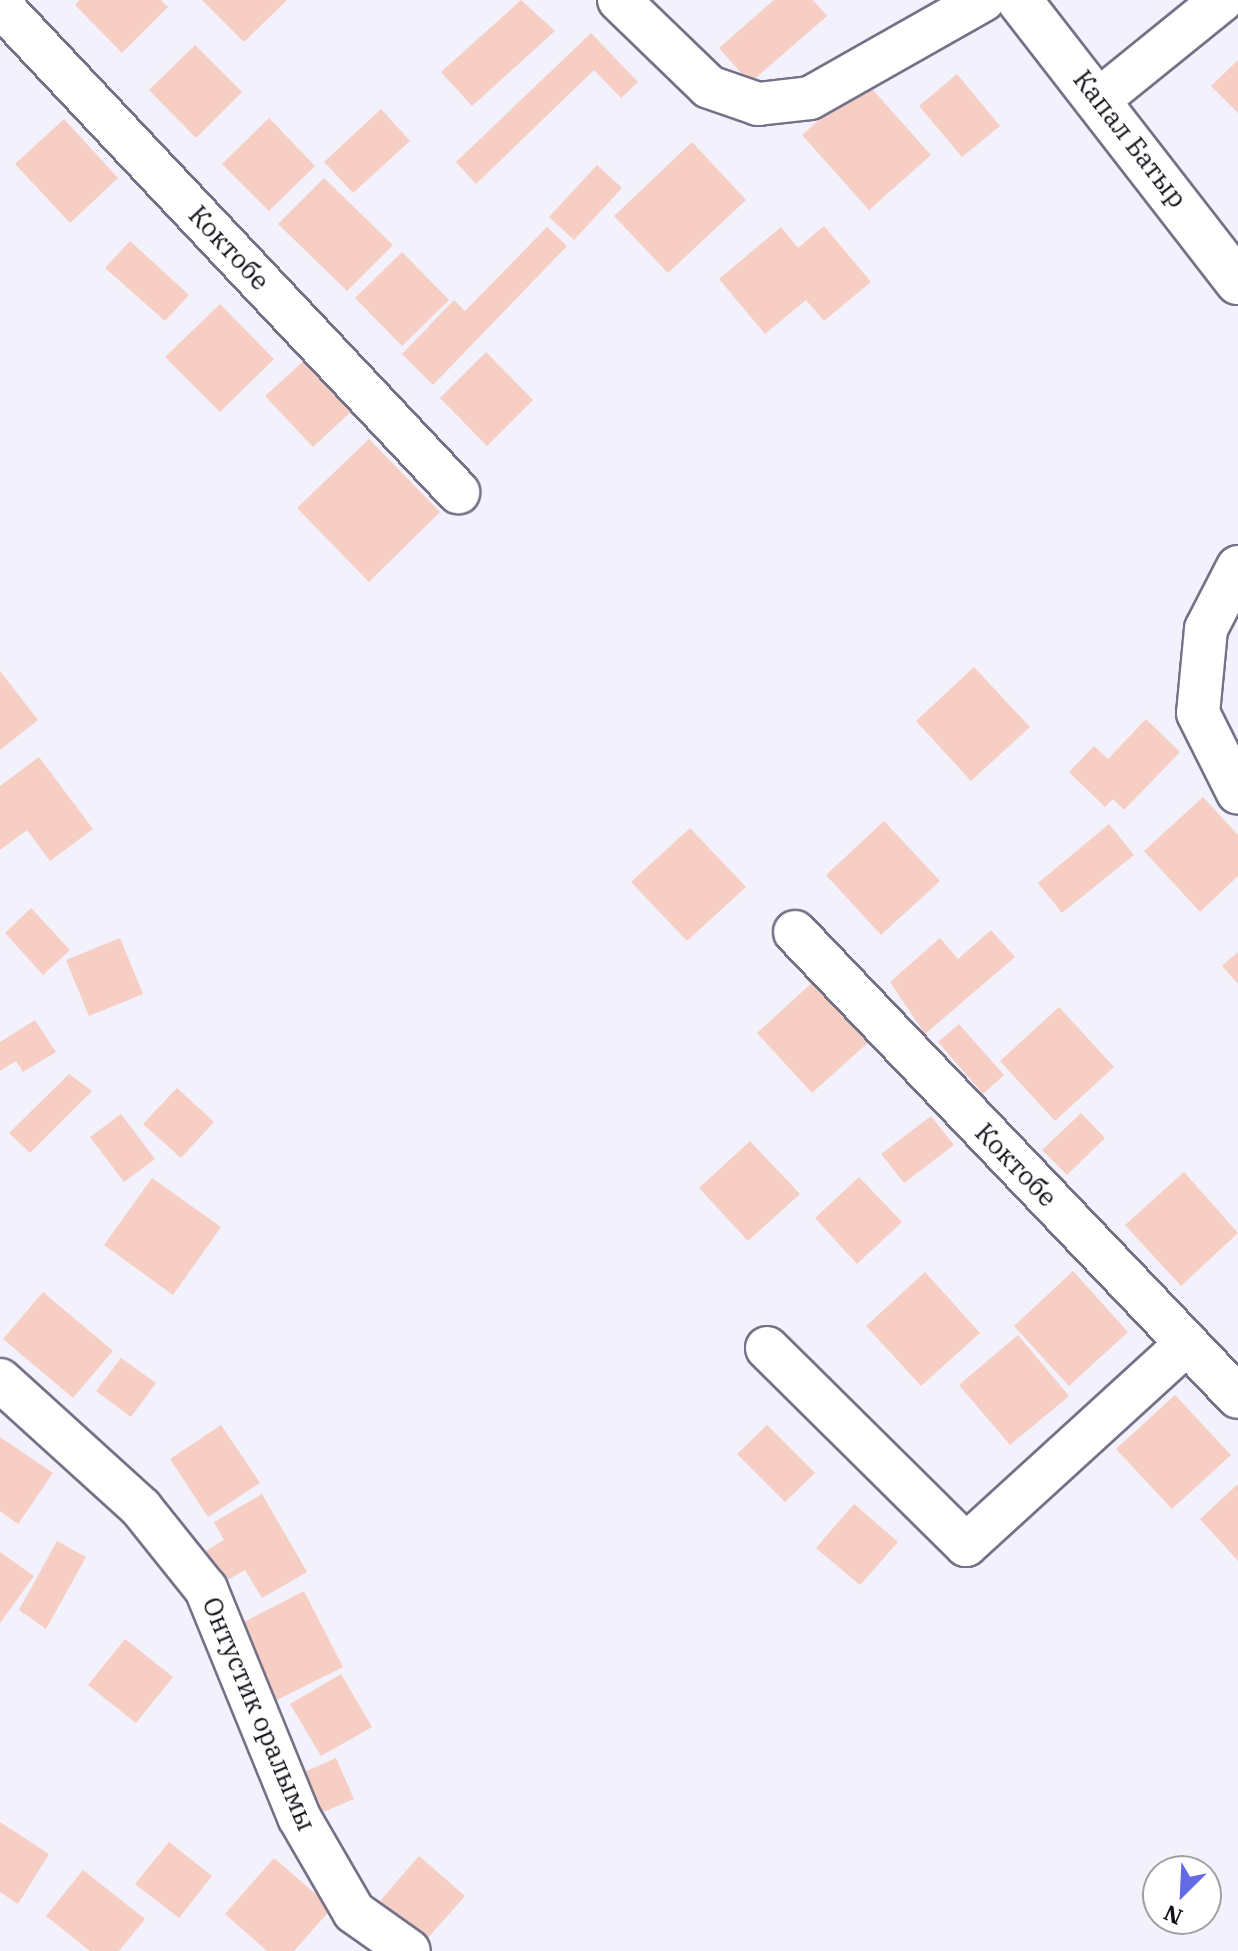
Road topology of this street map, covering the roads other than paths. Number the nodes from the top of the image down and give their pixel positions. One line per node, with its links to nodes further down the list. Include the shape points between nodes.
1 (619, 0): 2 (street, via 709,87 758,104 810,98)
2 (983, 0)
3 (1019, 0): 6 (main road, Капал Батыр)
4 (1222, 0): 6 (street)
5 (0, 5): 8 (street, Коктобе)
6 (1101, 98): 7 (main road, Капал Батыр)
7 (1238, 282)
8 (458, 492)
9 (1238, 567): 10 (street, via 1206,629 1198,713)
10 (1238, 793)
11 (795, 932): 12 (street, Коктобе)
12 (1187, 1343): 13 (street, via 966,1545); 15 (street, Коктобе)
13 (767, 1348)
14 (0, 1380): 16 (street, Онтустик оралымы, via 141,1508 206,1589 299,1817 354,1912)
15 (1238, 1397)
16 (409, 1951)

